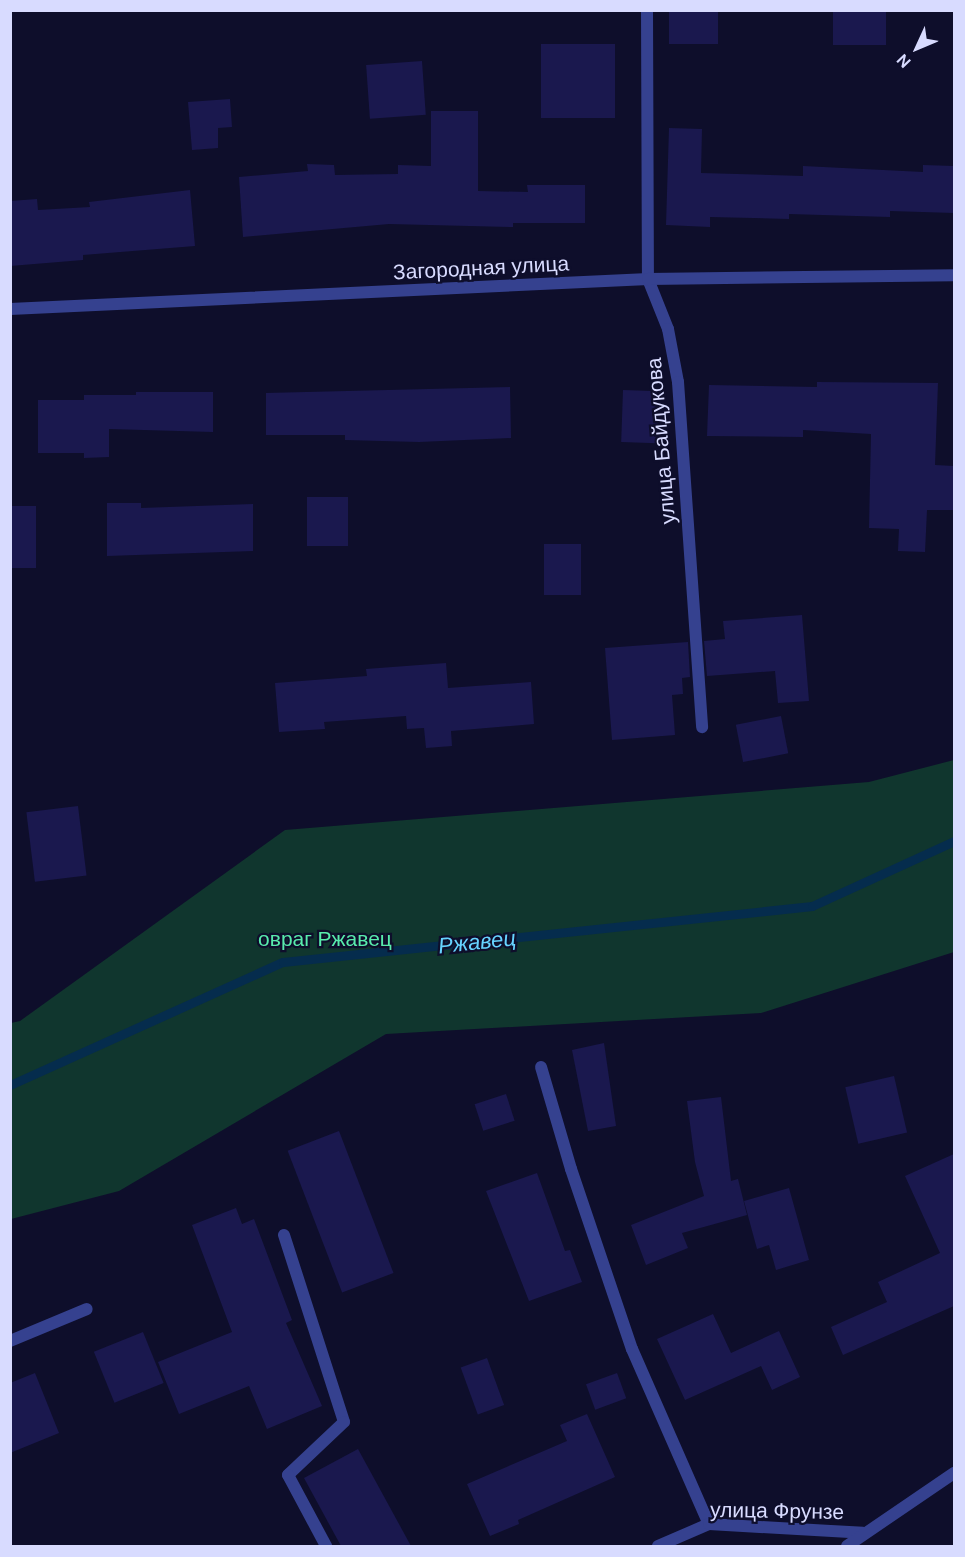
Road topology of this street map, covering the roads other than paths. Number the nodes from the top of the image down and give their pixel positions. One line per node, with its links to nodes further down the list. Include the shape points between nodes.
1 (647, 10): 3 (street, улица Байдукова)
2 (954, 276): 3 (street, Загородная улица)
3 (648, 279): 4 (street, Загородная улица); 5 (street, улица Байдукова, via 668,329 678,382)
4 (10, 309)
5 (702, 727)
6 (541, 1067): 11 (street, via 570,1169 632,1349)
7 (284, 1235): 13 (street, via 344,1422 288,1475)
8 (87, 1309): 9 (street)
9 (10, 1341)
10 (954, 1473): 12 (street, улица Фрунзе)
11 (709, 1524): 12 (street, улица Фрунзе); 14 (street, улица Фрунзе)
12 (863, 1533): 15 (street, улица Фрунзе)
13 (326, 1546)
14 (658, 1546)
15 (847, 1546)

